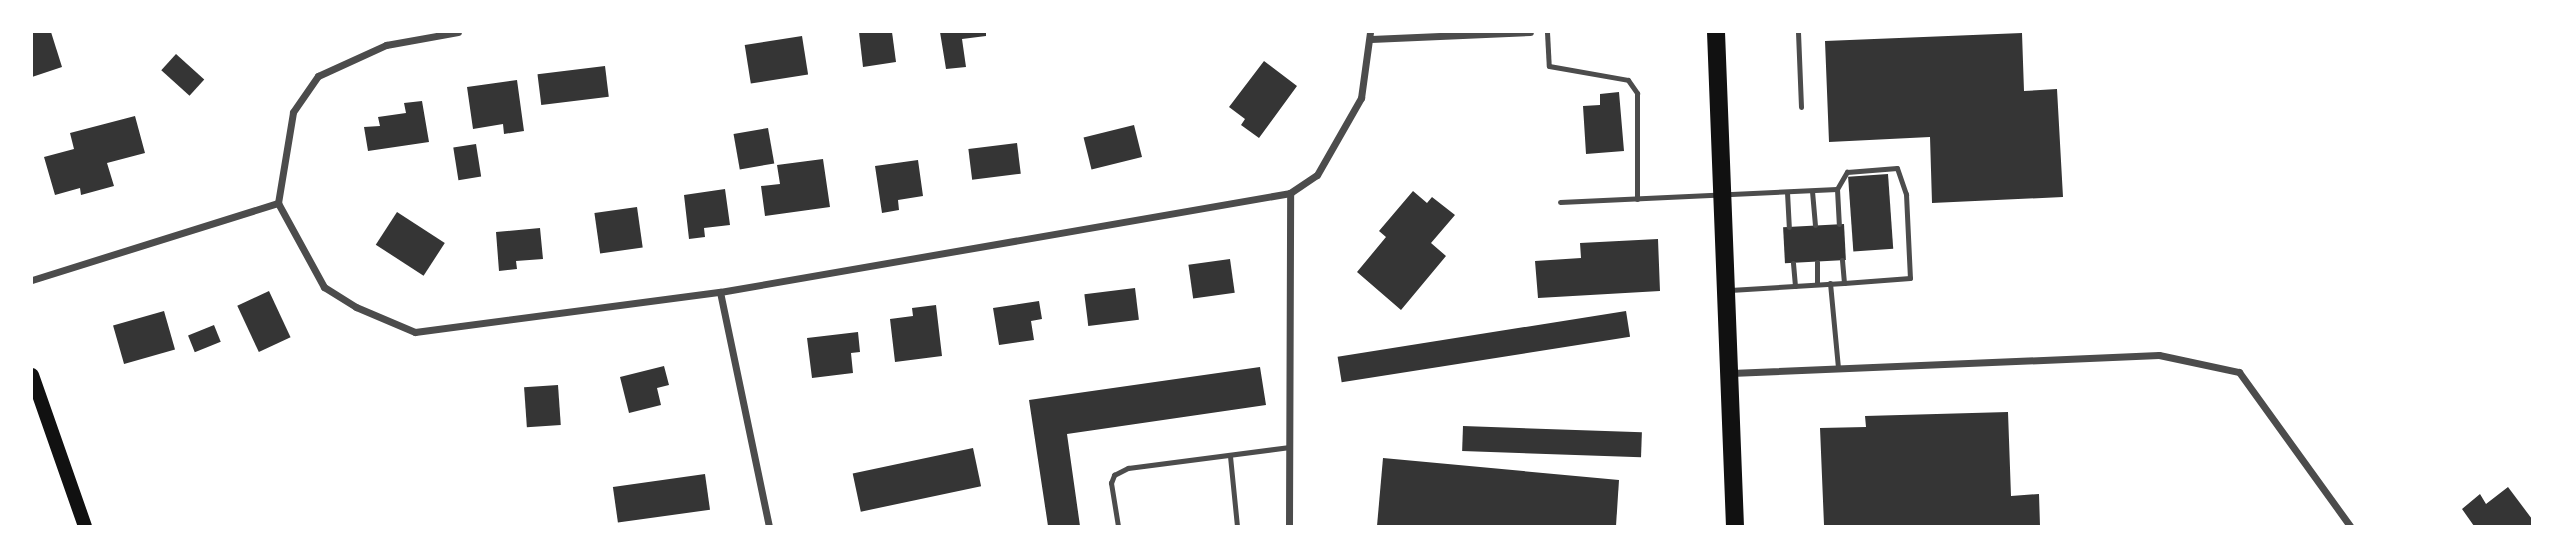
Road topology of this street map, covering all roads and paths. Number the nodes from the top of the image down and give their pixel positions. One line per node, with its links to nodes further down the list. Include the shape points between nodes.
1 (458, 32): 15 (street, via 386,46 318,76 293,112)
2 (1530, 32): 6 (street)
3 (1547, 32): 13 (lane, via 1549,66 1628,80 1637,93)
4 (1716, 32): 12 (main road)
5 (1798, 32): 7 (lane)
6 (1371, 35): 11 (street, via 1361,98 1317,174)
7 (1801, 107)
8 (1837, 189): 9 (lane); 16 (lane); 24 (lane, via 1847,172 1896,168 1906,194 1910,278)
9 (1812, 191): 10 (lane); 17 (lane)
10 (1787, 192): 12 (lane); 18 (lane)
11 (1290, 193): 28 (street); 32 (street)
12 (1723, 197): 13 (lane); 27 (main road)
13 (1637, 199): 14 (lane)
14 (1559, 202)
15 (278, 203): 22 (street); 28 (street, via 324,287 356,307 415,332)
16 (1839, 224)
17 (1815, 225)
18 (1789, 227)
19 (1842, 260): 24 (lane)
20 (1817, 262): 25 (lane)
21 (1793, 263): 26 (lane)
22 (32, 280)
23 (1830, 283): 24 (lane); 25 (lane); 29 (lane)
24 (1844, 283)
25 (1817, 284): 26 (lane)
26 (1795, 286): 27 (lane)
27 (1727, 290): 30 (main road)
28 (720, 292): 35 (street)
29 (1838, 368): 30 (street); 40 (street, via 2159,355 2239,372)
30 (1730, 373): 39 (main road)
31 (32, 375): 34 (main road)
32 (1290, 447): 33 (lane); 38 (street)
33 (1230, 456): 36 (lane, via 1128,468 1114,475 1111,483); 37 (lane)
34 (85, 527)
35 (769, 527)
36 (1118, 527)
37 (1237, 527)
38 (1289, 527)
39 (1735, 527)
40 (2350, 527)

